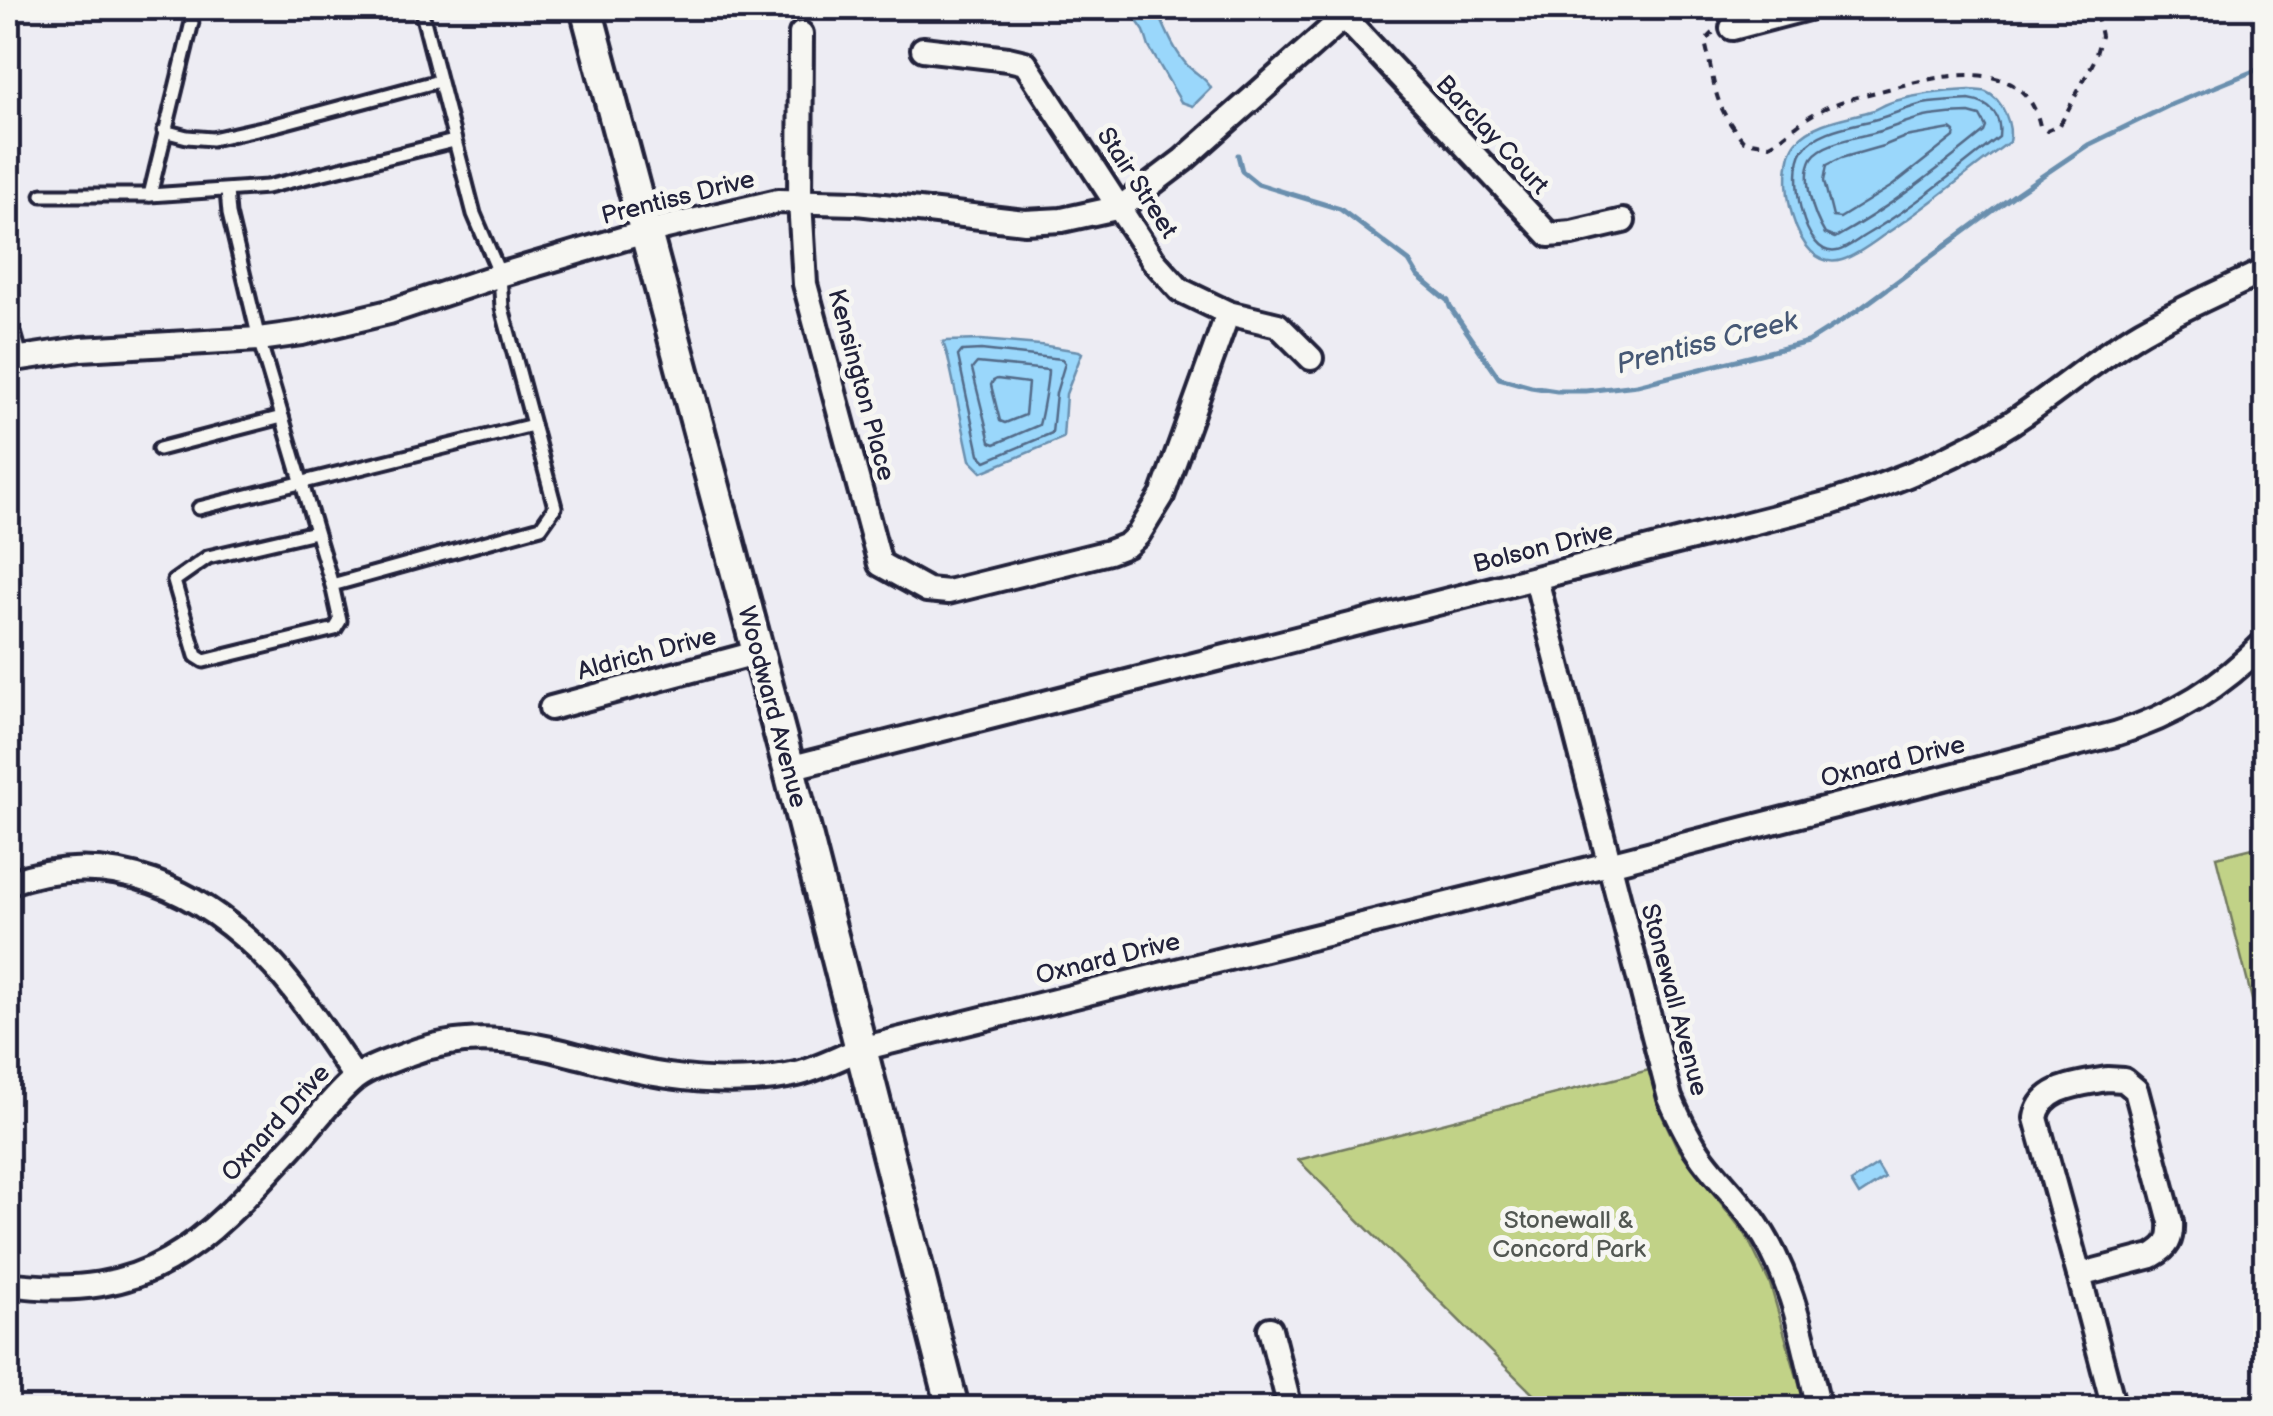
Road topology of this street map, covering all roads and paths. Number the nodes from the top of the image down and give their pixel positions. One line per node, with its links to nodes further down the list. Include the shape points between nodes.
1 (428, 8): 10 (lane, via 421,9)
2 (586, 8): 19 (main road, Woodward Avenue)
3 (2095, 8): 7 (path, via 2101,36 2094,61 2060,125 2047,131 2018,89 1968,74 1839,103 1770,146 1744,141 1723,114 1706,46 1711,34)
4 (1799, 9): 7 (street)
5 (1338, 16): 17 (street, Prentiss Drive, via 1184,160); 18 (street, Barclay Court, via 1549,235)
6 (192, 22): 11 (lane)
7 (1732, 28)
8 (801, 34): 16 (street, Kensington Place)
9 (923, 49): 17 (street, Stair Street, via 1024,63)
10 (439, 81): 11 (lane, via 212,139); 12 (lane)
11 (164, 131): 14 (lane)
12 (454, 140): 13 (lane); 21 (lane)
13 (227, 191): 14 (lane); 24 (lane)
14 (150, 195): 15 (lane)
15 (42, 196)
16 (800, 201): 17 (street, Prentiss Drive, via 1024,222); 19 (street, Prentiss Drive); 23 (street, Kensington Place, via 806,284 880,564 927,590 948,592 1109,552 1138,535 1162,496)
17 (1121, 207): 23 (street, Stair Street, via 1180,290)
18 (1623, 221)
19 (645, 232): 21 (street, Prentiss Drive); 36 (main road, Woodward Avenue)
20 (2266, 270): 33 (street, Bolson Drive, via 2145,329 2008,425 1912,474 1830,503)
21 (500, 275): 24 (street, Prentiss Drive, via 389,312); 28 (lane, via 502,308)
22 (8, 311): 25 (lane)
23 (1228, 313): 26 (street, Stair Street, via 1278,325)
24 (259, 340): 25 (street, Prentiss Drive); 27 (lane)
25 (14, 358)
26 (1311, 358)
27 (282, 417): 29 (lane); 30 (lane)
28 (533, 425): 30 (lane); 34 (lane, via 555,507 541,528)
29 (160, 449)
30 (302, 483): 31 (lane); 32 (lane)
31 (199, 508)
32 (315, 532): 34 (lane); 34 (lane, via 208,557 174,581 196,656 204,661 335,629 340,621)
33 (1536, 579): 38 (street, Bolson Drive); 39 (street, Stonewall Avenue)
34 (332, 585)
35 (2266, 641): 39 (street, Oxnard Drive, via 2202,696 2141,726)
36 (756, 653): 37 (street, Aldrich Drive); 38 (main road, Woodward Avenue)
37 (551, 708)
38 (789, 768): 41 (main road, Woodward Avenue)
39 (1608, 864): 41 (street, Oxnard Drive); 48 (street, Stonewall Avenue, via 1670,1098 1700,1156 1774,1254)
40 (8, 884): 42 (street, via 54,870 102,869 196,900 274,967)
41 (860, 1049): 42 (street, Oxnard Drive, via 799,1074 703,1080 514,1040 466,1040 410,1053); 46 (main road, Woodward Avenue)
42 (356, 1077): 44 (street, Oxnard Drive, via 238,1206 183,1253 140,1274 89,1287)
43 (2079, 1275): 43 (street, via 2152,1256 2170,1242 2171,1222 2142,1106 2124,1080 2053,1092 2037,1109); 49 (street)
44 (8, 1284)
45 (1270, 1330): 47 (street)
46 (952, 1408)
47 (1290, 1408)
48 (1819, 1408)
49 (2114, 1408)

